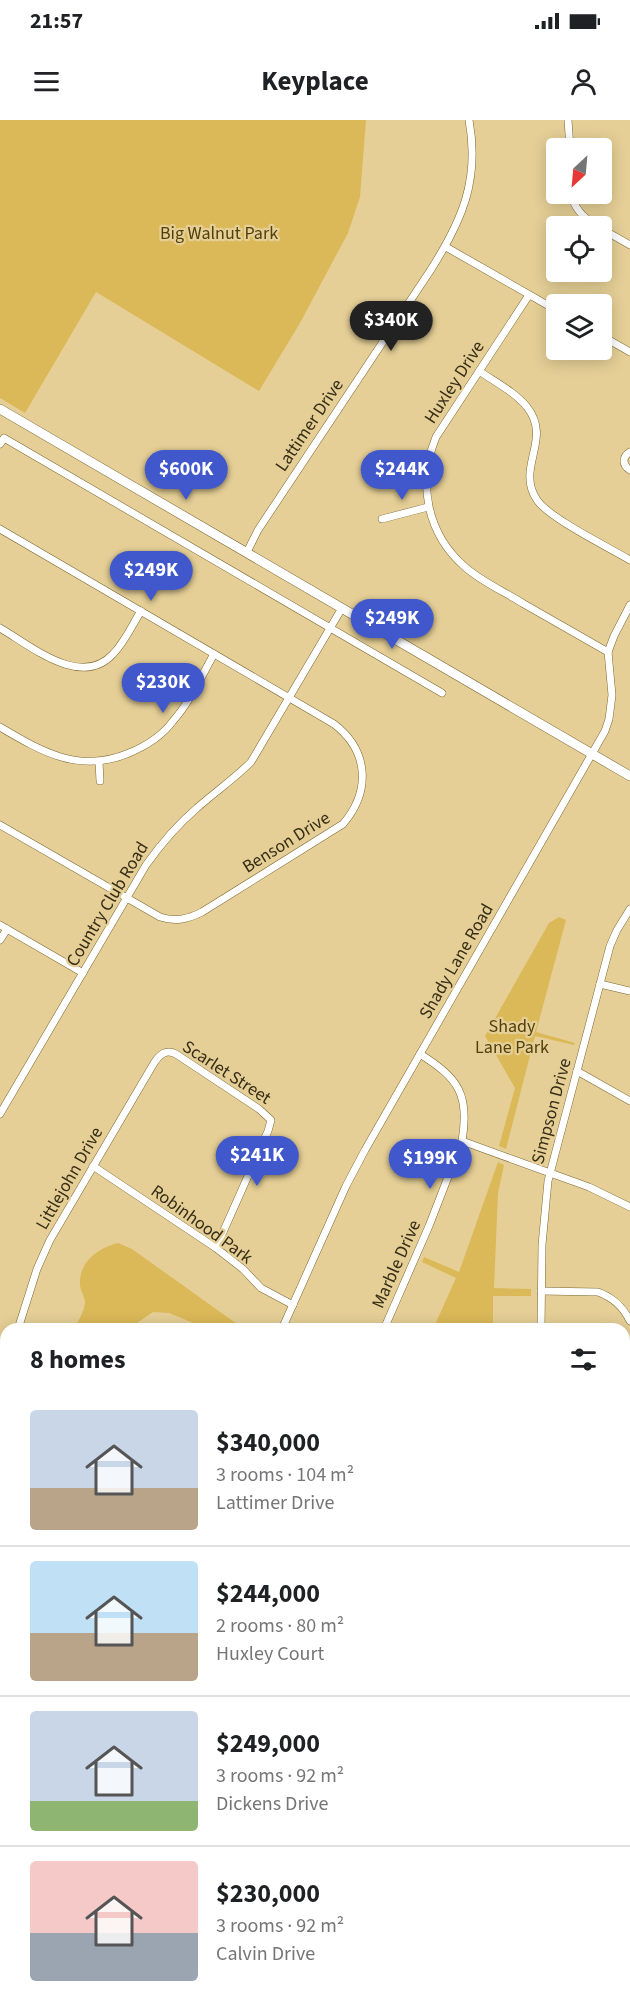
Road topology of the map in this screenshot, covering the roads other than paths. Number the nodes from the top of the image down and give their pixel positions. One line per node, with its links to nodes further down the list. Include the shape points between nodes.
1 (469, 120): 6 (street, Lattimer Drive, via 473,158 469,194)
2 (568, 120): 3 (street)
3 (569, 138)
4 (612, 235): 5 (street)
5 (630, 245)
6 (446, 247): 7 (street); 19 (street, Lattimer Drive)
7 (529, 295): 8 (street); 11 (street, Huxley Drive)
8 (546, 304)
9 (612, 342): 10 (street)
10 (630, 352)
11 (479, 371): 16 (street, Huxley Drive, via 433,445 426,480); 20 (street, via 517,397 531,413 538,440 529,477 540,503)
12 (0, 409): 19 (main road)
13 (2, 441): 25 (street)
14 (630, 452): 15 (street, via 624,460)
15 (630, 470)
16 (428, 507): 17 (street); 26 (street, Huxley Drive, via 439,536 466,568)
17 (382, 519)
18 (0, 529): 23 (street, Benson Drive)
19 (247, 552): 22 (main road)
20 (630, 560)
21 (630, 605): 26 (street, Shady Lane Road)
22 (342, 608): 25 (street, Country Club Road); 31 (main road)
23 (141, 610): 24 (street, via 116,652 87,668 59,663); 27 (street, Benson Drive)
24 (0, 628)
25 (330, 628): 28 (street); 29 (street, Country Club Road)
26 (608, 652): 31 (street, Shady Lane Road, via 612,706 605,731)
27 (214, 654): 29 (street, Benson Drive); 32 (street, via 179,714 161,734 137,750)
28 (442, 693)
29 (289, 698): 36 (street, Country Club Road, via 250,762 184,819 146,865); 36 (street, Benson Drive, via 334,724 355,746 362,780 352,813 338,828 187,919 160,917)
30 (0, 727): 32 (street, via 55,756)
31 (592, 754): 33 (main road); 44 (street, Shady Lane Road)
32 (99, 762): 34 (street)
33 (630, 776)
34 (100, 781)
35 (0, 825): 36 (street, Benson Drive)
36 (127, 898): 40 (street, Country Club Road)
37 (630, 909): 41 (street, Simpson Drive, via 614,938)
38 (3, 927): 39 (street); 40 (street)
39 (0, 940)
40 (83, 973): 47 (street, Country Club Road)
41 (600, 984): 42 (street); 45 (street, Simpson Drive)
42 (630, 991)
43 (166, 1052): 49 (street, Littlejohn Drive, via 157,1058); 52 (street, Scarlet Street, via 176,1054 271,1120)
44 (420, 1054): 48 (street, Marble Drive, via 439,1066 461,1094 465,1119); 54 (street, Shady Lane Road, via 346,1186)
45 (577, 1071): 46 (street); 50 (street, Simpson Drive)
46 (630, 1101)
47 (0, 1114)
48 (462, 1141): 50 (street); 58 (street, Marble Drive)
49 (93, 1166): 52 (street, Robinhood Park); 56 (street, Littlejohn Drive, via 50,1240)
50 (550, 1173): 51 (street); 53 (street, Simpson Drive)
51 (630, 1207)
52 (216, 1248): 54 (street, Robinhood Park, via 261,1288)
53 (541, 1291): 55 (street, via 606,1295 620,1305); 59 (street, Simpson Drive)
54 (293, 1305): 57 (street, Shady Lane Road)
55 (630, 1321)
56 (20, 1323)
57 (285, 1323)
58 (387, 1323)
59 (541, 1323)

